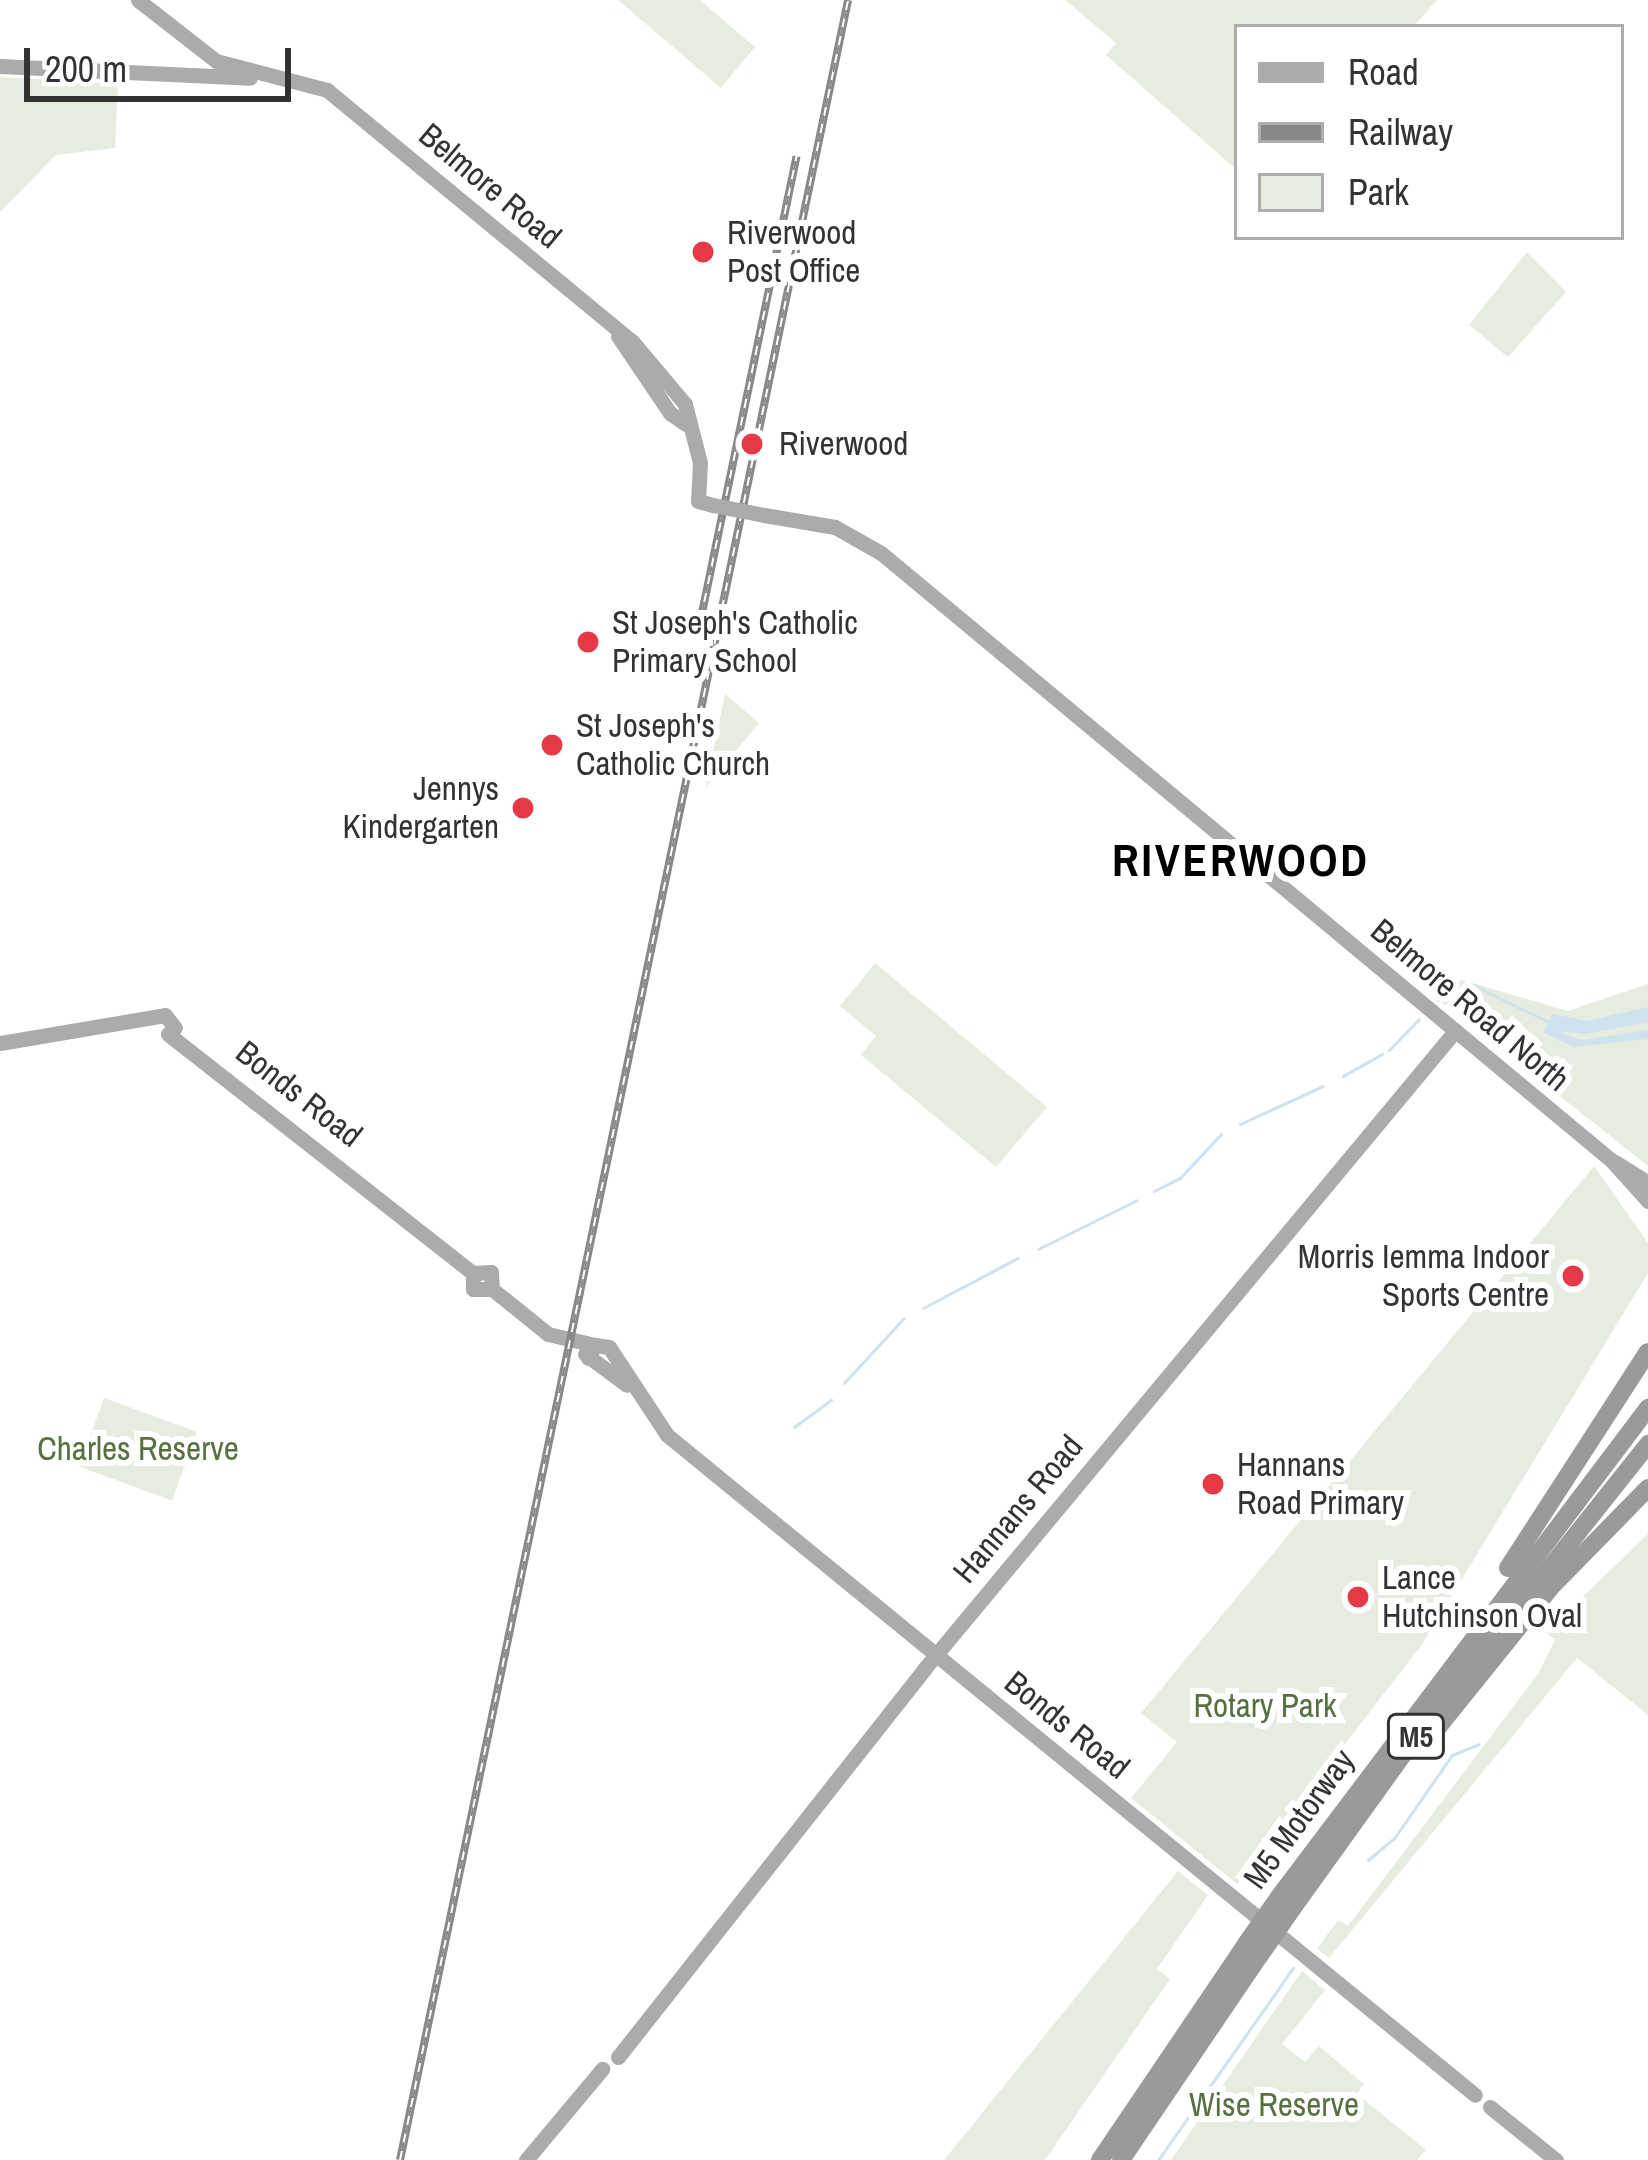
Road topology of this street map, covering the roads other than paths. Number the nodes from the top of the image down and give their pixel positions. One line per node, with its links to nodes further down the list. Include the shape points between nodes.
1 (138, 0): 2 (main road, Belmore Road)
2 (194, 48): 4 (main road); 5 (main road, Belmore Road)
3 (0, 66): 4 (main road)
4 (163, 75): 5 (main road)
5 (264, 76): 6 (main road, Belmore Road, bridge, via 327,90 666,375 685,404 700,464 698,501 826,525 871,545)
6 (1067, 710): 7 (main road, Belmore Road North)
7 (1455, 1031): 9 (main road, Belmore Road North); 18 (main road, Hannans Road)
8 (0, 1043): 13 (main road, Bonds Road, via 120,1026 165,1028 473,1273 473,1289 492,1289 542,1331)
9 (1612, 1161): 10 (main road, Belmore Road North); 11 (main road, Belmore Road North)
10 (1648, 1183)
11 (1648, 1201)
12 (1648, 1352): 19 (highway, M5)
13 (595, 1357): 14 (main road, Bonds Road); 14 (main road, Bonds Road, via 612,1351)
14 (633, 1391): 18 (main road, Bonds Road, via 667,1435)
15 (1648, 1408): 19 (highway, M5 Motorway / M5)
16 (1648, 1444): 20 (highway, M5 Motorway / M5)
17 (1648, 1488): 20 (highway, M5, via 1550,1588)
18 (935, 1656): 22 (main road, Hannans Road, via 614,2054 614,2069 602,2069); 25 (main road, Bonds Road, via 1474,2095 1489,2093 1490,2107)
19 (1417, 1707): 20 (highway, M5 Motorway / M5)
20 (1286, 1903): 21 (highway, M5 Motorway / M5, bridge)
21 (1253, 1950): 23 (highway, M5 Motorway / M5); 24 (highway, M5 Motorway / M5)
22 (526, 2160)
23 (1100, 2160)
24 (1121, 2160)
25 (1556, 2160)

